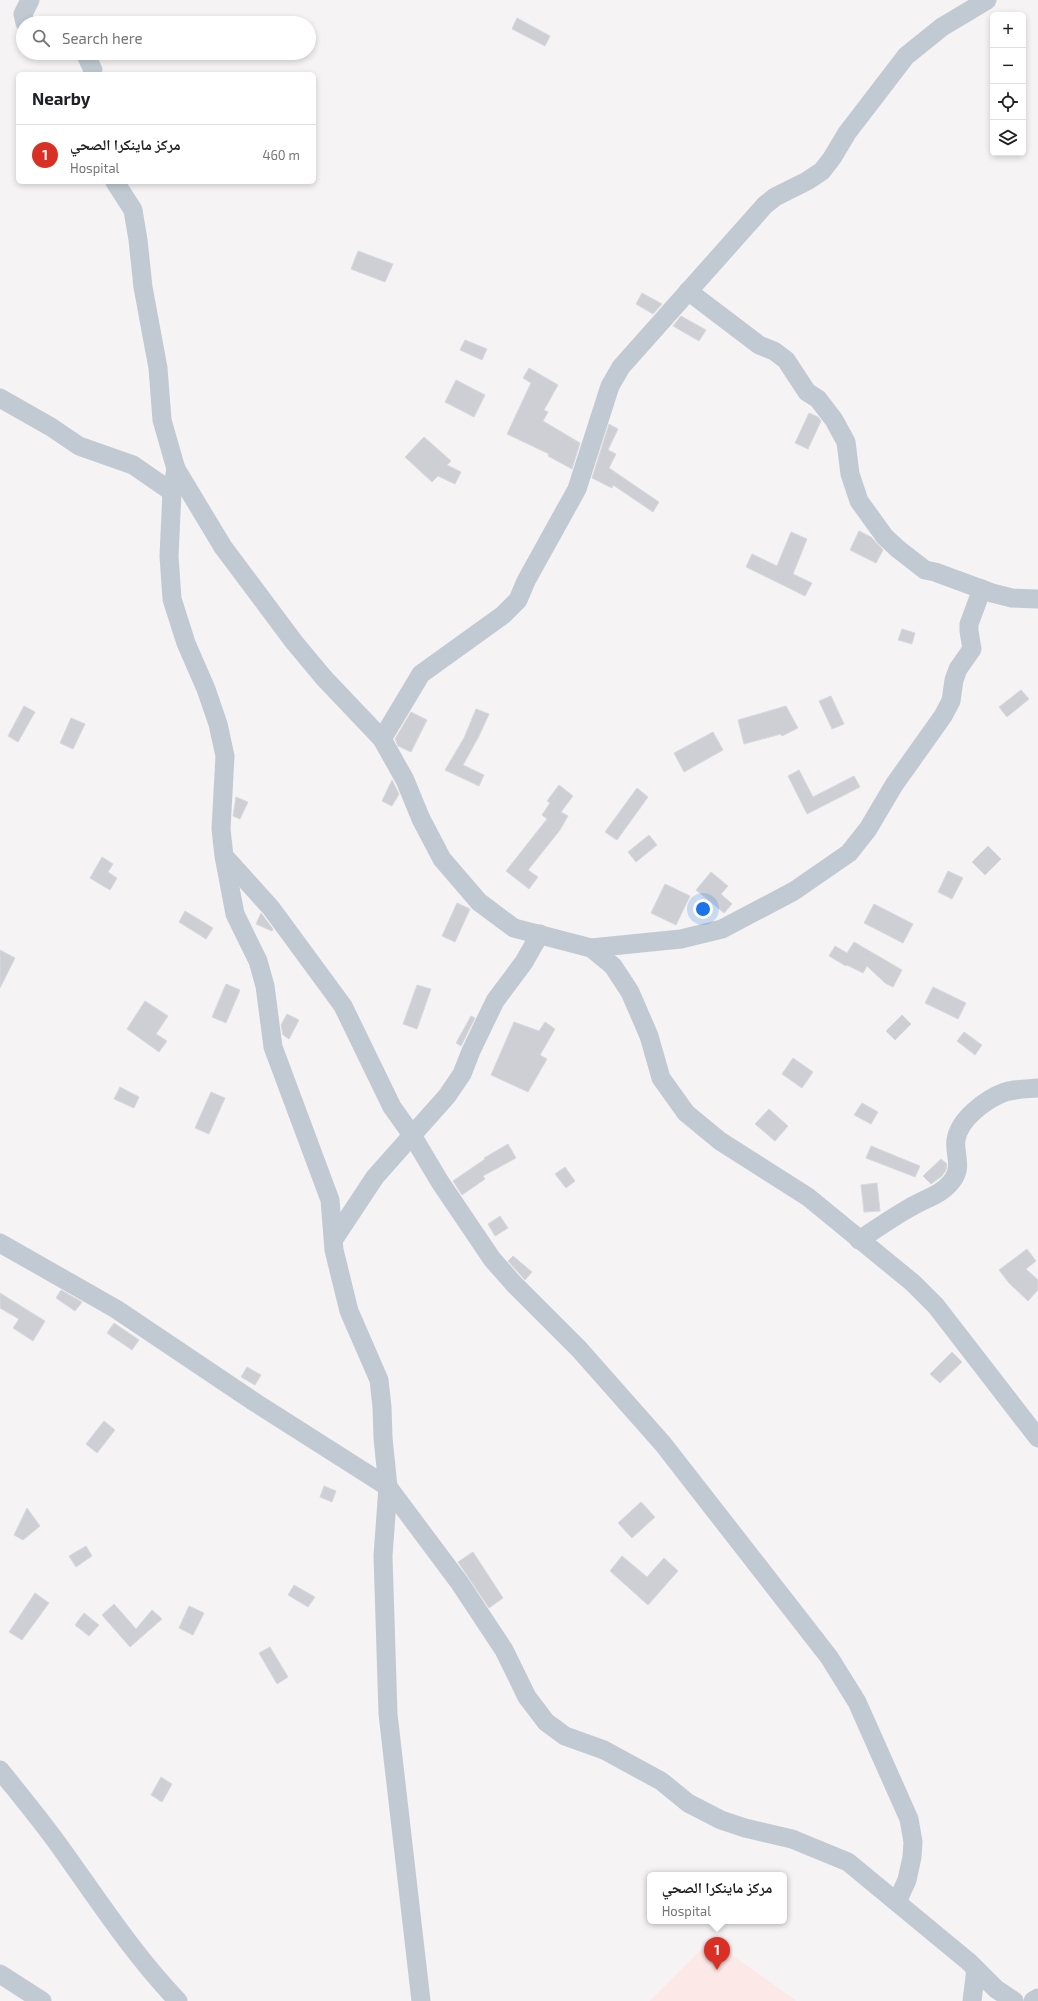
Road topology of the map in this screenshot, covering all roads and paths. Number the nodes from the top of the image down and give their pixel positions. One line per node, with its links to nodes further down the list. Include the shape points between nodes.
1 (30, 0): 3 (street)
2 (987, 0): 7 (street, via 942,27 906,56 847,133 822,171 765,205)
3 (23, 16)
4 (88, 60): 5 (street)
5 (92, 72)
6 (116, 184): 9 (street, via 133,210 143,287 158,368 162,420)
7 (688, 291): 11 (street, via 758,345 774,351 786,360 807,392 818,399 846,442 854,488 859,501 885,537 925,570); 13 (street, via 617,373 610,386 577,489 518,600 504,615 421,674)
8 (0, 398): 10 (street, via 79,446 133,465)
9 (176, 469): 10 (street); 13 (street, via 223,547 289,636 324,678)
10 (172, 492): 14 (street, via 169,556 172,599 186,644 209,696 225,756 221,828)
11 (982, 589): 12 (street, via 1012,598); 16 (street, via 969,624 972,650 958,669 951,701 894,785 868,829 849,853 794,891 722,929 680,938)
12 (1038, 599)
13 (382, 739): 15 (street, via 405,780 421,819 442,859 479,902 514,928)
14 (224, 856): 18 (street, via 271,908 343,1006 392,1108); 19 (street, via 235,914 258,961 265,986 273,1047 330,1200)
15 (540, 934): 16 (street); 18 (street, via 524,962 495,1000 462,1074 447,1096)
16 (591, 948): 20 (street, via 613,966 630,992 649,1036 661,1078 686,1113 720,1141 808,1197)
17 (1038, 1088): 20 (street, via 1006,1092 991,1098 974,1112 960,1126 956,1140 958,1168 954,1179 940,1192 912,1206)
18 (412, 1135): 19 (street, via 375,1177); 25 (street, via 492,1259 579,1349 653,1433 829,1657 857,1702 909,1819 913,1842 912,1857 907,1880)
19 (334, 1239): 23 (street, via 334,1250 349,1311 379,1380)
20 (860, 1240): 22 (street, via 913,1283 936,1306)
21 (0, 1243): 23 (street, via 116,1309)
22 (1038, 1438)
23 (388, 1487): 25 (street, via 459,1582 504,1650 527,1697 546,1722 565,1736 604,1750 661,1781 688,1803 721,1820 792,1839 848,1862); 31 (street, via 383,1556 388,1714)
24 (0, 1770): 30 (street, via 58,1844 120,1932)
25 (897, 1902): 26 (street)
26 (976, 1969): 32 (street); 33 (street, via 996,1989)
27 (0, 1974): 29 (street)
28 (1038, 1998): 34 (street)
29 (42, 2001)
30 (178, 2001)
31 (421, 2001)
32 (972, 2001)
33 (1014, 2001)
34 (1034, 2001)

